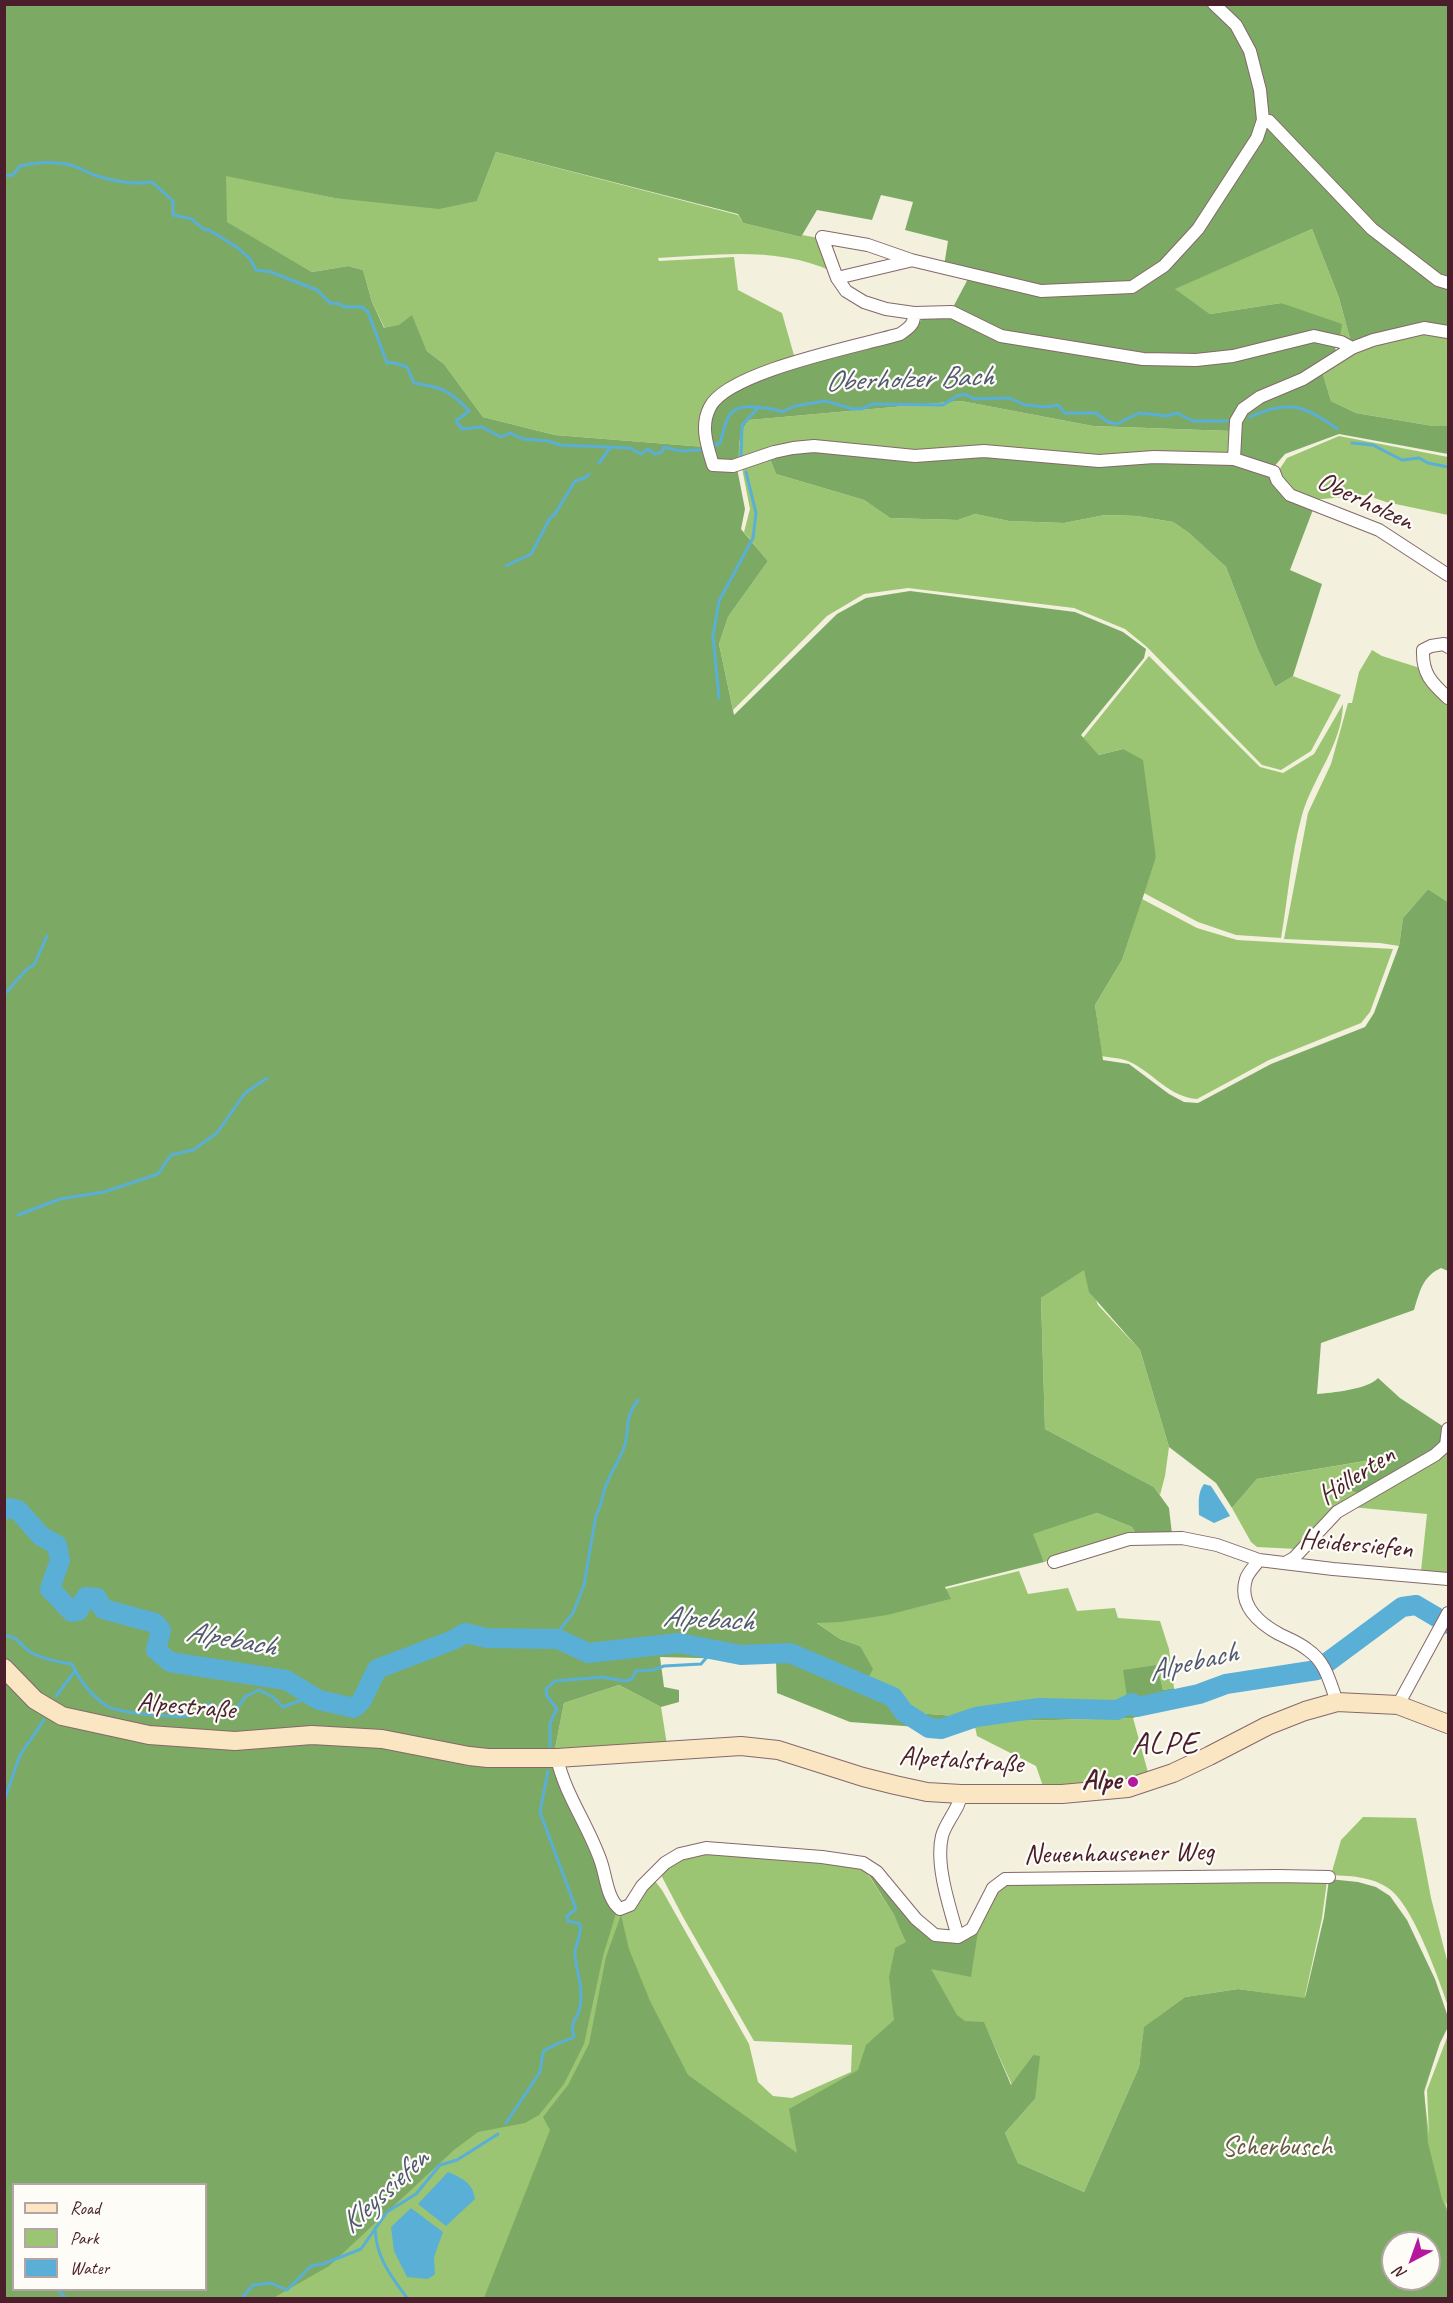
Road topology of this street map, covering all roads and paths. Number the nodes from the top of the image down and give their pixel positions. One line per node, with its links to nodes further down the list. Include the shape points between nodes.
1 (1214, 4): 2 (street, via 1236,25 1250,51)
2 (1263, 120): 3 (street, via 1257,138 1198,229 1164,266 1132,287 1041,291); 5 (street, via 1269,121 1372,229 1438,280)
3 (911, 260): 4 (street); 4 (street, via 868,245 822,237)
4 (837, 278): 6 (street, via 846,291 864,302)
5 (1449, 283)
6 (914, 317): 8 (street, via 952,312 1001,336 1143,359 1233,356 1314,336); 9 (street, via 910,328 900,334 774,368 727,389 710,406 704,433 713,465 733,466 774,452 814,446 915,456 984,451 1099,461 1154,457)
7 (1449, 332): 8 (street, via 1424,328)
8 (1352, 348): 9 (street, via 1303,379 1260,397 1243,409 1236,420)
9 (1234, 459): 10 (street, Oberholzen, via 1274,472 1290,495 1379,530)
10 (1449, 575)
11 (1449, 647): 12 (street, via 1444,644 1423,650 1423,668)
12 (1449, 698)
13 (1449, 1429): 16 (street, Höllerten, via 1446,1445 1435,1455 1337,1512)
14 (1259, 1560): 15 (street, Heidersiefen, via 1182,1538 1129,1539); 16 (street, Heidersiefen); 20 (street, Heidersiefen, via 1246,1577 1244,1590 1253,1615 1309,1650 1322,1665)
15 (1054, 1562)
16 (1285, 1563): 17 (street, Heidersiefen)
17 (1449, 1579)
18 (1448, 1614): 21 (street)
19 (4, 1668): 23 (main road, Alpestraße, via 35,1700 62,1716 149,1735 235,1741 312,1735)
20 (1337, 1702): 21 (main road, Alpetalstraße); 25 (main road, Alpetalstraße, via 1286,1718 1173,1773 1128,1788 1062,1794)
21 (1398, 1705): 22 (main road, Alpetalstraße)
22 (1449, 1724)
23 (382, 1739): 24 (main road, Alpetalstraße, via 469,1756)
24 (558, 1758): 25 (main road, Alpetalstraße, via 741,1746 778,1750 863,1778 927,1792); 27 (street, via 571,1797 601,1860 612,1899 620,1909 630,1905 642,1886 680,1854 706,1848 737,1849 863,1863 877,1872 916,1919 935,1935)
25 (961, 1794): 27 (street, via 942,1837 942,1878)
26 (1329, 1877): 27 (street, Neuenhausener Weg, via 1005,1879 993,1888 972,1929)
27 (958, 1937)

